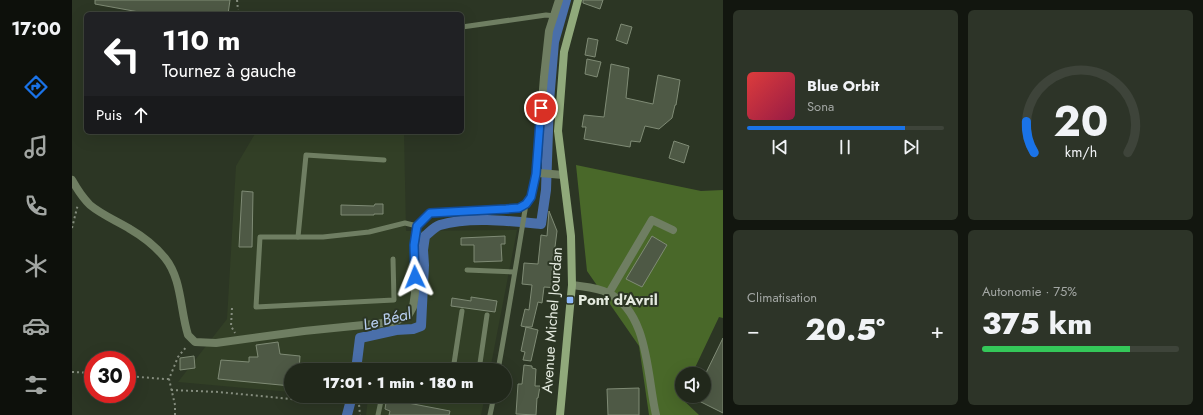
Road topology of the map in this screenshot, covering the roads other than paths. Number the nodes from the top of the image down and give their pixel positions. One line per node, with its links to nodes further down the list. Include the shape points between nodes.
1 (559, 0): 3 (street)
2 (578, 0): 7 (main road, Avenue Michel Jourdan, via 564,52 558,131)
3 (555, 16): 4 (lane, via 546,15); 6 (street, via 549,31 543,85)
4 (464, 27)
5 (384, 160): 12 (lane, via 306,155)
6 (538, 173): 7 (street); 9 (street, via 531,197)
7 (563, 175): 16 (main road, Avenue Michel Jourdan, via 571,236)
8 (72, 180): 10 (street, via 91,205 131,230 166,259 174,274 186,328 191,340 198,343 393,322 408,316 414,307 416,293 414,245)
9 (526, 204): 10 (street, via 519,208 430,213); 15 (lane)
10 (417, 226): 12 (lane, via 405,223 369,232)
11 (673, 230): 17 (street, via 652,220)
12 (298, 237): 13 (lane, via 260,237 256,307 394,300)
13 (393, 259)
14 (467, 270): 15 (lane)
15 (514, 272): 22 (lane)
16 (572, 285): 17 (street); 27 (main road, Avenue Michel Jourdan)
17 (609, 293): 28 (street, via 622,303 637,326 645,347)
18 (462, 311): 20 (lane)
19 (487, 314): 21 (lane)
20 (454, 363)
21 (480, 363)
22 (499, 363)
23 (381, 403): 25 (lane)
24 (493, 403): 26 (lane)
25 (378, 415)
26 (490, 415)
27 (560, 415)
28 (656, 415)

